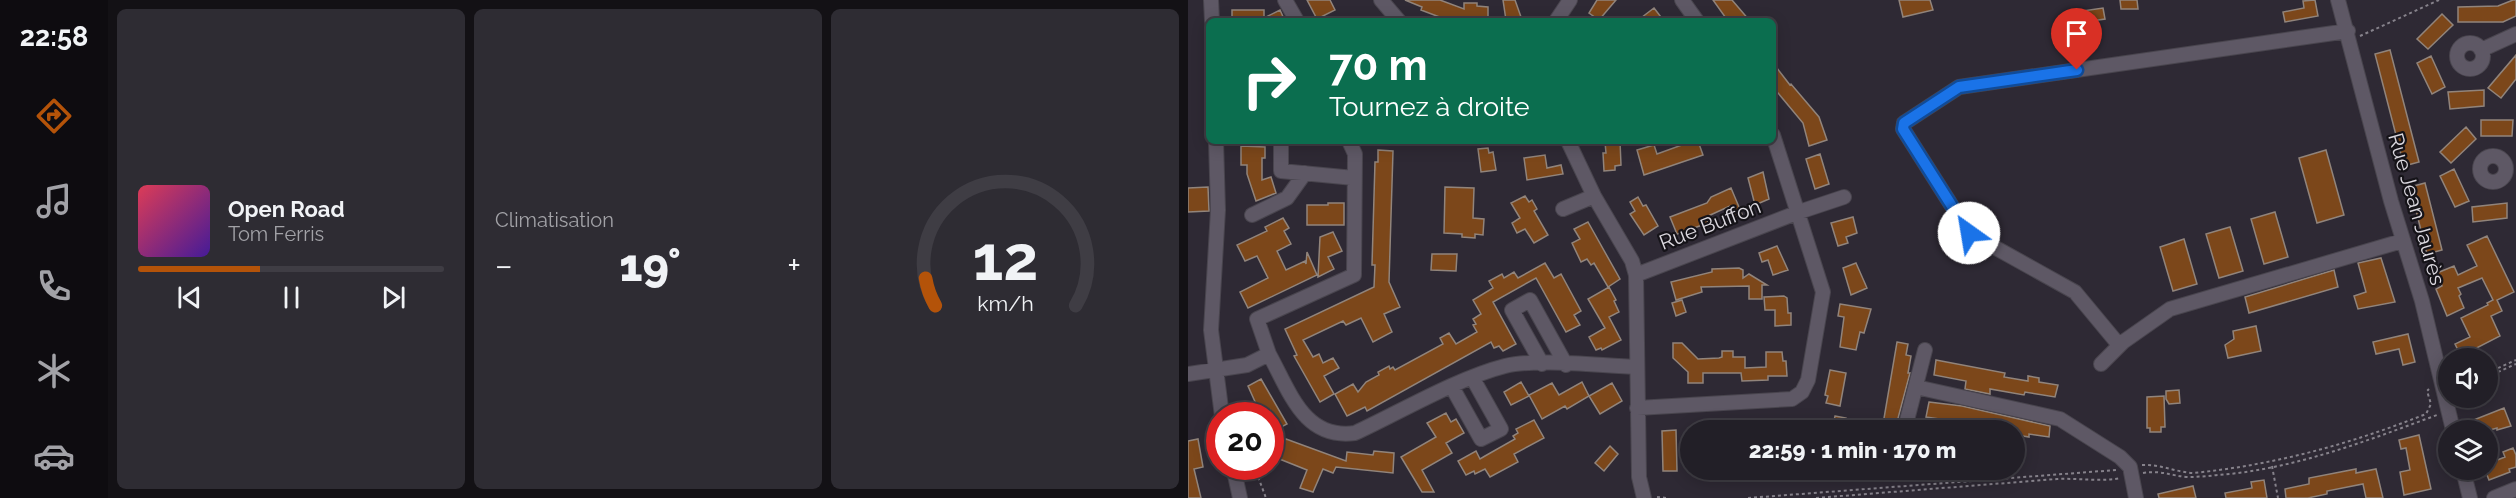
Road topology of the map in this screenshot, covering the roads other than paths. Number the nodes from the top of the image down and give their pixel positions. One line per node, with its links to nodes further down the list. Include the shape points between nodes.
1 (1211, 0): 7 (street)
2 (1285, 0): 8 (street)
3 (1381, 0): 9 (street)
4 (1570, 0): 10 (street)
5 (1682, 0): 11 (street)
6 (2338, 0): 13 (street, Rue Jean Jaurès)
7 (1212, 18)
8 (1295, 18)
9 (1396, 18)
10 (1558, 18)
11 (1695, 18)
12 (2516, 34): 14 (street)
13 (2349, 35): 27 (street, Rue Jean Jaurès); 29 (street, via 1959,87 1904,123 1903,129 1969,233 2075,292)
14 (2481, 50)
15 (1216, 144): 36 (street, via 1218,210 1211,330)
16 (1281, 144): 20 (street, via 1281,171)
17 (1350, 144): 21 (street, via 1355,154)
18 (1569, 144): 22 (street)
19 (1776, 144): 25 (street)
20 (1305, 174): 21 (street); 26 (street, via 1287,198)
21 (1354, 178): 31 (street, via 1354,275 1257,319)
22 (1594, 196): 24 (street); 28 (street, via 1632,261)
23 (1844, 197): 25 (street, Rue Buffon)
24 (1563, 209)
25 (1799, 212): 28 (street, Rue Buffon); 42 (street, via 1823,292 1808,380 1802,392 1792,399)
26 (1252, 215)
27 (2402, 241): 29 (street, via 2170,309); 44 (street, Rue Jean Jaurès, via 2422,301)
28 (1636, 275): 35 (street)
29 (2119, 345): 33 (street)
30 (1925, 350): 40 (street)
31 (1269, 354): 36 (street, via 1247,365); 39 (street, via 1303,415 1318,428 1338,436 1355,434)
32 (1542, 364): 34 (street); 34 (street, via 1512,310 1530,300); 38 (street, via 1507,366)
33 (2101, 364)
34 (1566, 365): 35 (street)
35 (1637, 367): 42 (street)
36 (1215, 371): 37 (street); 41 (street)
37 (1188, 374)
38 (1472, 377): 39 (street); 39 (street, via 1501,429 1481,439)
39 (1452, 387)
40 (1916, 387): 43 (street); 50 (street, via 2060,419 2120,457 2132,472)
41 (1220, 402)
42 (1637, 408): 49 (street, via 1639,477)
43 (1907, 420)
44 (2451, 420)
45 (1236, 480): 48 (street)
46 (2466, 480): 51 (street)
47 (2516, 489): 52 (street)
48 (1240, 498)
49 (1644, 498)
50 (2136, 498)
51 (2470, 498)
52 (2494, 498)

